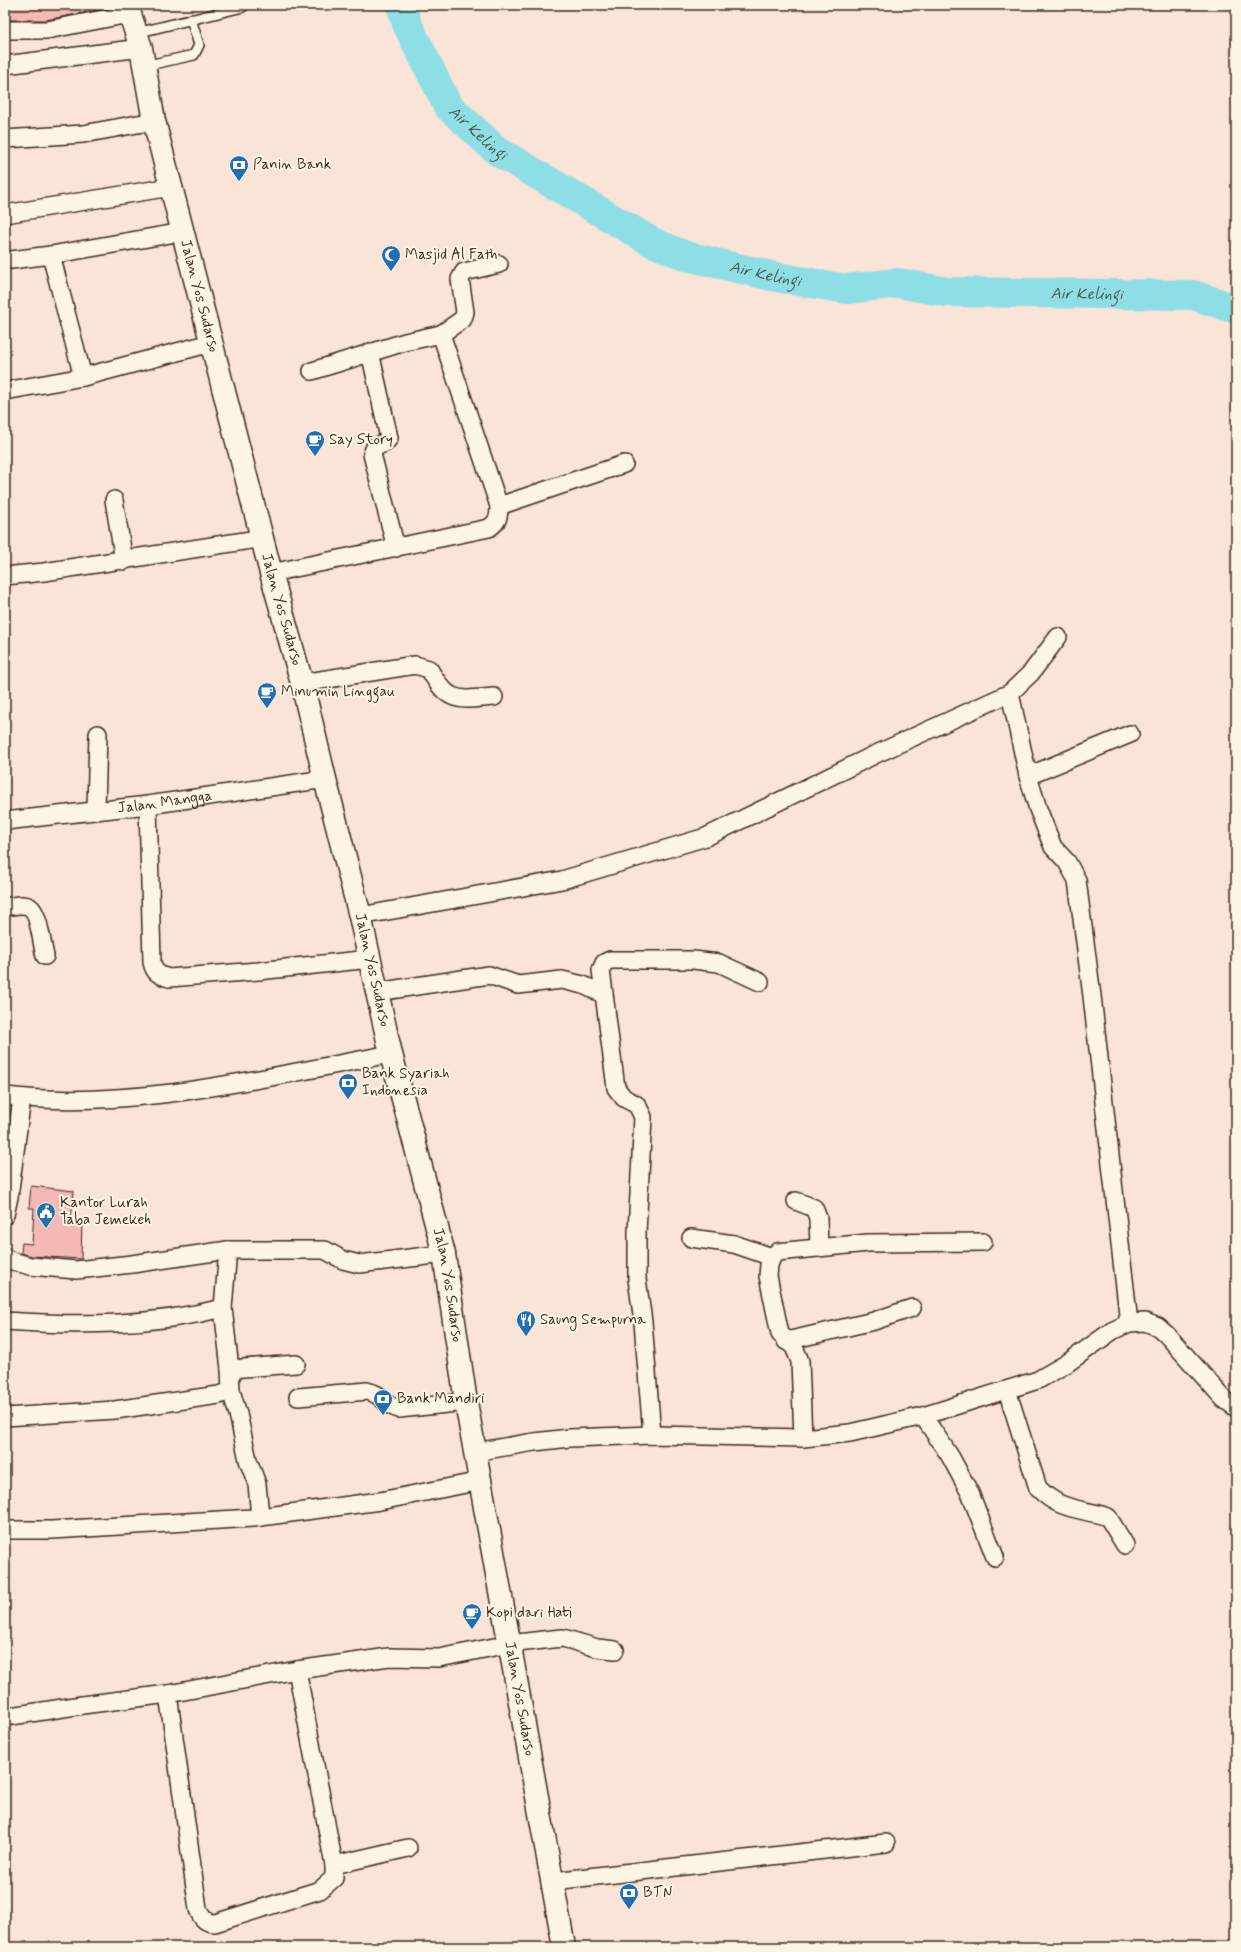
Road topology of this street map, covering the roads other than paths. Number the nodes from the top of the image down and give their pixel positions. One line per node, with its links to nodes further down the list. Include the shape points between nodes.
1 (243, 7): 2 (lane)
2 (191, 19): 4 (lane); 4 (lane, via 199,45 194,55)
3 (5, 30): 4 (street)
4 (136, 33): 5 (street); 6 (highway, Jalan Yos Sudarso)
5 (5, 65)
6 (154, 121): 7 (street, via 68,135); 8 (highway, Jalan Yos Sudarso)
7 (5, 139)
8 (171, 187): 9 (street); 10 (highway, Jalan Yos Sudarso)
9 (5, 214)
10 (182, 232): 11 (street); 15 (highway, Jalan Yos Sudarso)
11 (51, 255): 12 (street); 18 (street)
12 (11, 260)
13 (499, 264): 14 (street, via 464,272 460,279 465,312 463,319)
14 (441, 334): 16 (street); 22 (street)
15 (211, 343): 18 (street); 23 (highway, Jalan Yos Sudarso)
16 (370, 352): 17 (street); 24 (street, via 389,438 385,443 375,447 372,454)
17 (312, 371)
18 (83, 377): 19 (street)
19 (5, 391)
20 (624, 464): 22 (street)
21 (114, 500): 25 (street)
22 (499, 506): 24 (street, via 497,522 490,528)
23 (263, 538): 25 (street); 26 (highway, Jalan Yos Sudarso)
24 (396, 548): 26 (street)
25 (124, 561): 27 (street)
26 (271, 573): 29 (highway, Jalan Yos Sudarso)
27 (5, 576)
28 (1058, 637): 30 (street, via 1031,673)
29 (302, 683): 31 (street, via 415,665 429,669 443,690 452,696 461,699); 35 (highway, Jalan Yos Sudarso)
30 (1010, 693): 34 (street); 40 (street, via 874,755 706,837 562,880)
31 (494, 697)
32 (98, 734): 37 (street)
33 (1130, 734): 34 (street)
34 (1028, 776): 61 (street, via 1054,847 1067,862 1077,880)
35 (325, 779): 36 (street, Jalan Mangga); 40 (highway, Jalan Yos Sudarso)
36 (148, 804): 37 (street, Jalan Mangga); 42 (street, via 152,962 153,970 158,975 177,978)
37 (96, 810): 38 (street, Jalan Mangga)
38 (5, 821)
39 (5, 907): 41 (street, via 29,906 35,912)
40 (360, 916): 42 (highway, Jalan Yos Sudarso)
41 (45, 956)
42 (370, 959): 44 (highway, Jalan Yos Sudarso)
43 (760, 982): 45 (street, via 719,963 693,960 610,960 604,963 601,970)
44 (377, 992): 45 (street, via 489,975 518,984 562,980 583,985); 46 (highway, Jalan Yos Sudarso)
45 (603, 994): 72 (street, via 616,1088 624,1098 637,1105 643,1117 637,1279)
46 (391, 1054): 48 (street, via 178,1093 109,1099); 55 (highway, Jalan Yos Sudarso)
47 (5, 1096): 48 (street)
48 (22, 1098): 50 (street)
49 (796, 1201): 53 (street, via 814,1208 818,1218)
50 (5, 1215)
51 (690, 1238): 57 (street, via 734,1244)
52 (983, 1242): 53 (street, via 868,1242)
53 (818, 1248): 57 (street, via 777,1252)
54 (228, 1250): 55 (street, via 325,1250 343,1260 359,1264); 56 (street, via 76,1270 30,1266); 58 (street)
55 (444, 1254): 68 (highway, Jalan Yos Sudarso)
56 (5, 1257)
57 (772, 1257): 62 (street, via 768,1276 780,1334)
58 (223, 1308): 60 (street, via 168,1319 125,1323 56,1325); 64 (street)
59 (912, 1308): 62 (street, via 874,1321)
60 (5, 1321)
61 (1129, 1323): 65 (street, via 1112,1331 1050,1374); 69 (street, via 1145,1322 1158,1326)
62 (786, 1342): 73 (street, via 794,1347 800,1361)
63 (296, 1364): 64 (street)
64 (230, 1369): 66 (street)
65 (1007, 1390): 70 (street); 78 (street, via 1038,1488 1047,1497 1066,1508 1108,1517)
66 (231, 1391): 71 (street, via 219,1395 115,1410); 76 (street, via 248,1460 257,1484)
67 (298, 1397): 68 (street, via 367,1391 377,1393 391,1407 399,1410)
68 (466, 1402): 74 (highway, Jalan Yos Sudarso)
69 (1236, 1408)
70 (923, 1416): 73 (street, via 850,1433); 79 (street, via 950,1456 970,1493)
71 (5, 1417)
72 (652, 1435): 73 (street); 74 (street, via 563,1439)
73 (803, 1438)
74 (475, 1452): 75 (highway, Jalan Yos Sudarso)
75 (481, 1481): 76 (street, via 380,1501); 80 (highway, Jalan Yos Sudarso)
76 (260, 1517): 77 (street, via 52,1530)
77 (5, 1530)
78 (1125, 1545)
79 (995, 1557)
80 (509, 1644): 81 (street, via 563,1638 597,1648); 82 (street, via 439,1658 389,1657); 88 (highway, Jalan Yos Sudarso)
81 (615, 1650)
82 (297, 1670): 83 (street); 87 (street)
83 (168, 1694): 84 (street); 87 (street, via 200,1917 209,1923 215,1923 320,1890 334,1878)
84 (5, 1717)
85 (886, 1843): 88 (street)
86 (408, 1848): 87 (street)
87 (334, 1866)
88 (553, 1881): 89 (highway, Jalan Yos Sudarso)
89 (564, 1947)

